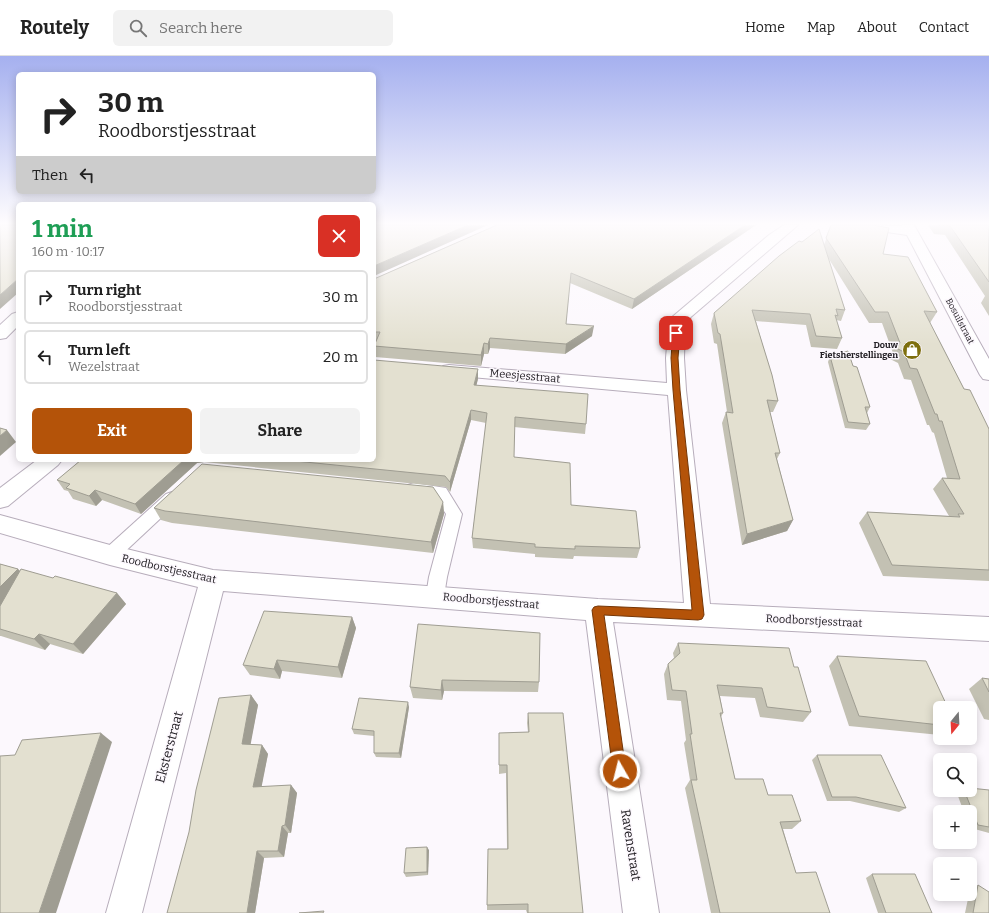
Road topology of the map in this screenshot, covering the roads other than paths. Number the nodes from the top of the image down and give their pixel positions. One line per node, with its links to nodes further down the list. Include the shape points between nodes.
1 (742, 265): 7 (street, via 677,321)
2 (930, 265): 6 (street, Bosuilstraat)
3 (16, 319): 4 (street)
4 (0, 334)
5 (429, 368): 7 (street, Meesjesstraat)
6 (989, 375)
7 (677, 390): 17 (street)
8 (48, 462): 11 (street)
9 (182, 488): 13 (lane)
10 (401, 488): 15 (lane, via 440,492 454,514)
11 (0, 500)
12 (0, 524): 13 (street, Roodborstjesstraat)
13 (110, 555): 14 (street, Roodborstjesstraat)
14 (213, 580): 15 (street, Roodborstjesstraat); 19 (street, Eksterstraat)
15 (435, 596): 16 (street, Roodborstjesstraat)
16 (598, 610): 17 (street, Roodborstjesstraat); 20 (street, Ravenstraat)
17 (698, 615): 18 (street, Roodborstjesstraat)
18 (989, 629)
19 (124, 913)
20 (641, 913)

